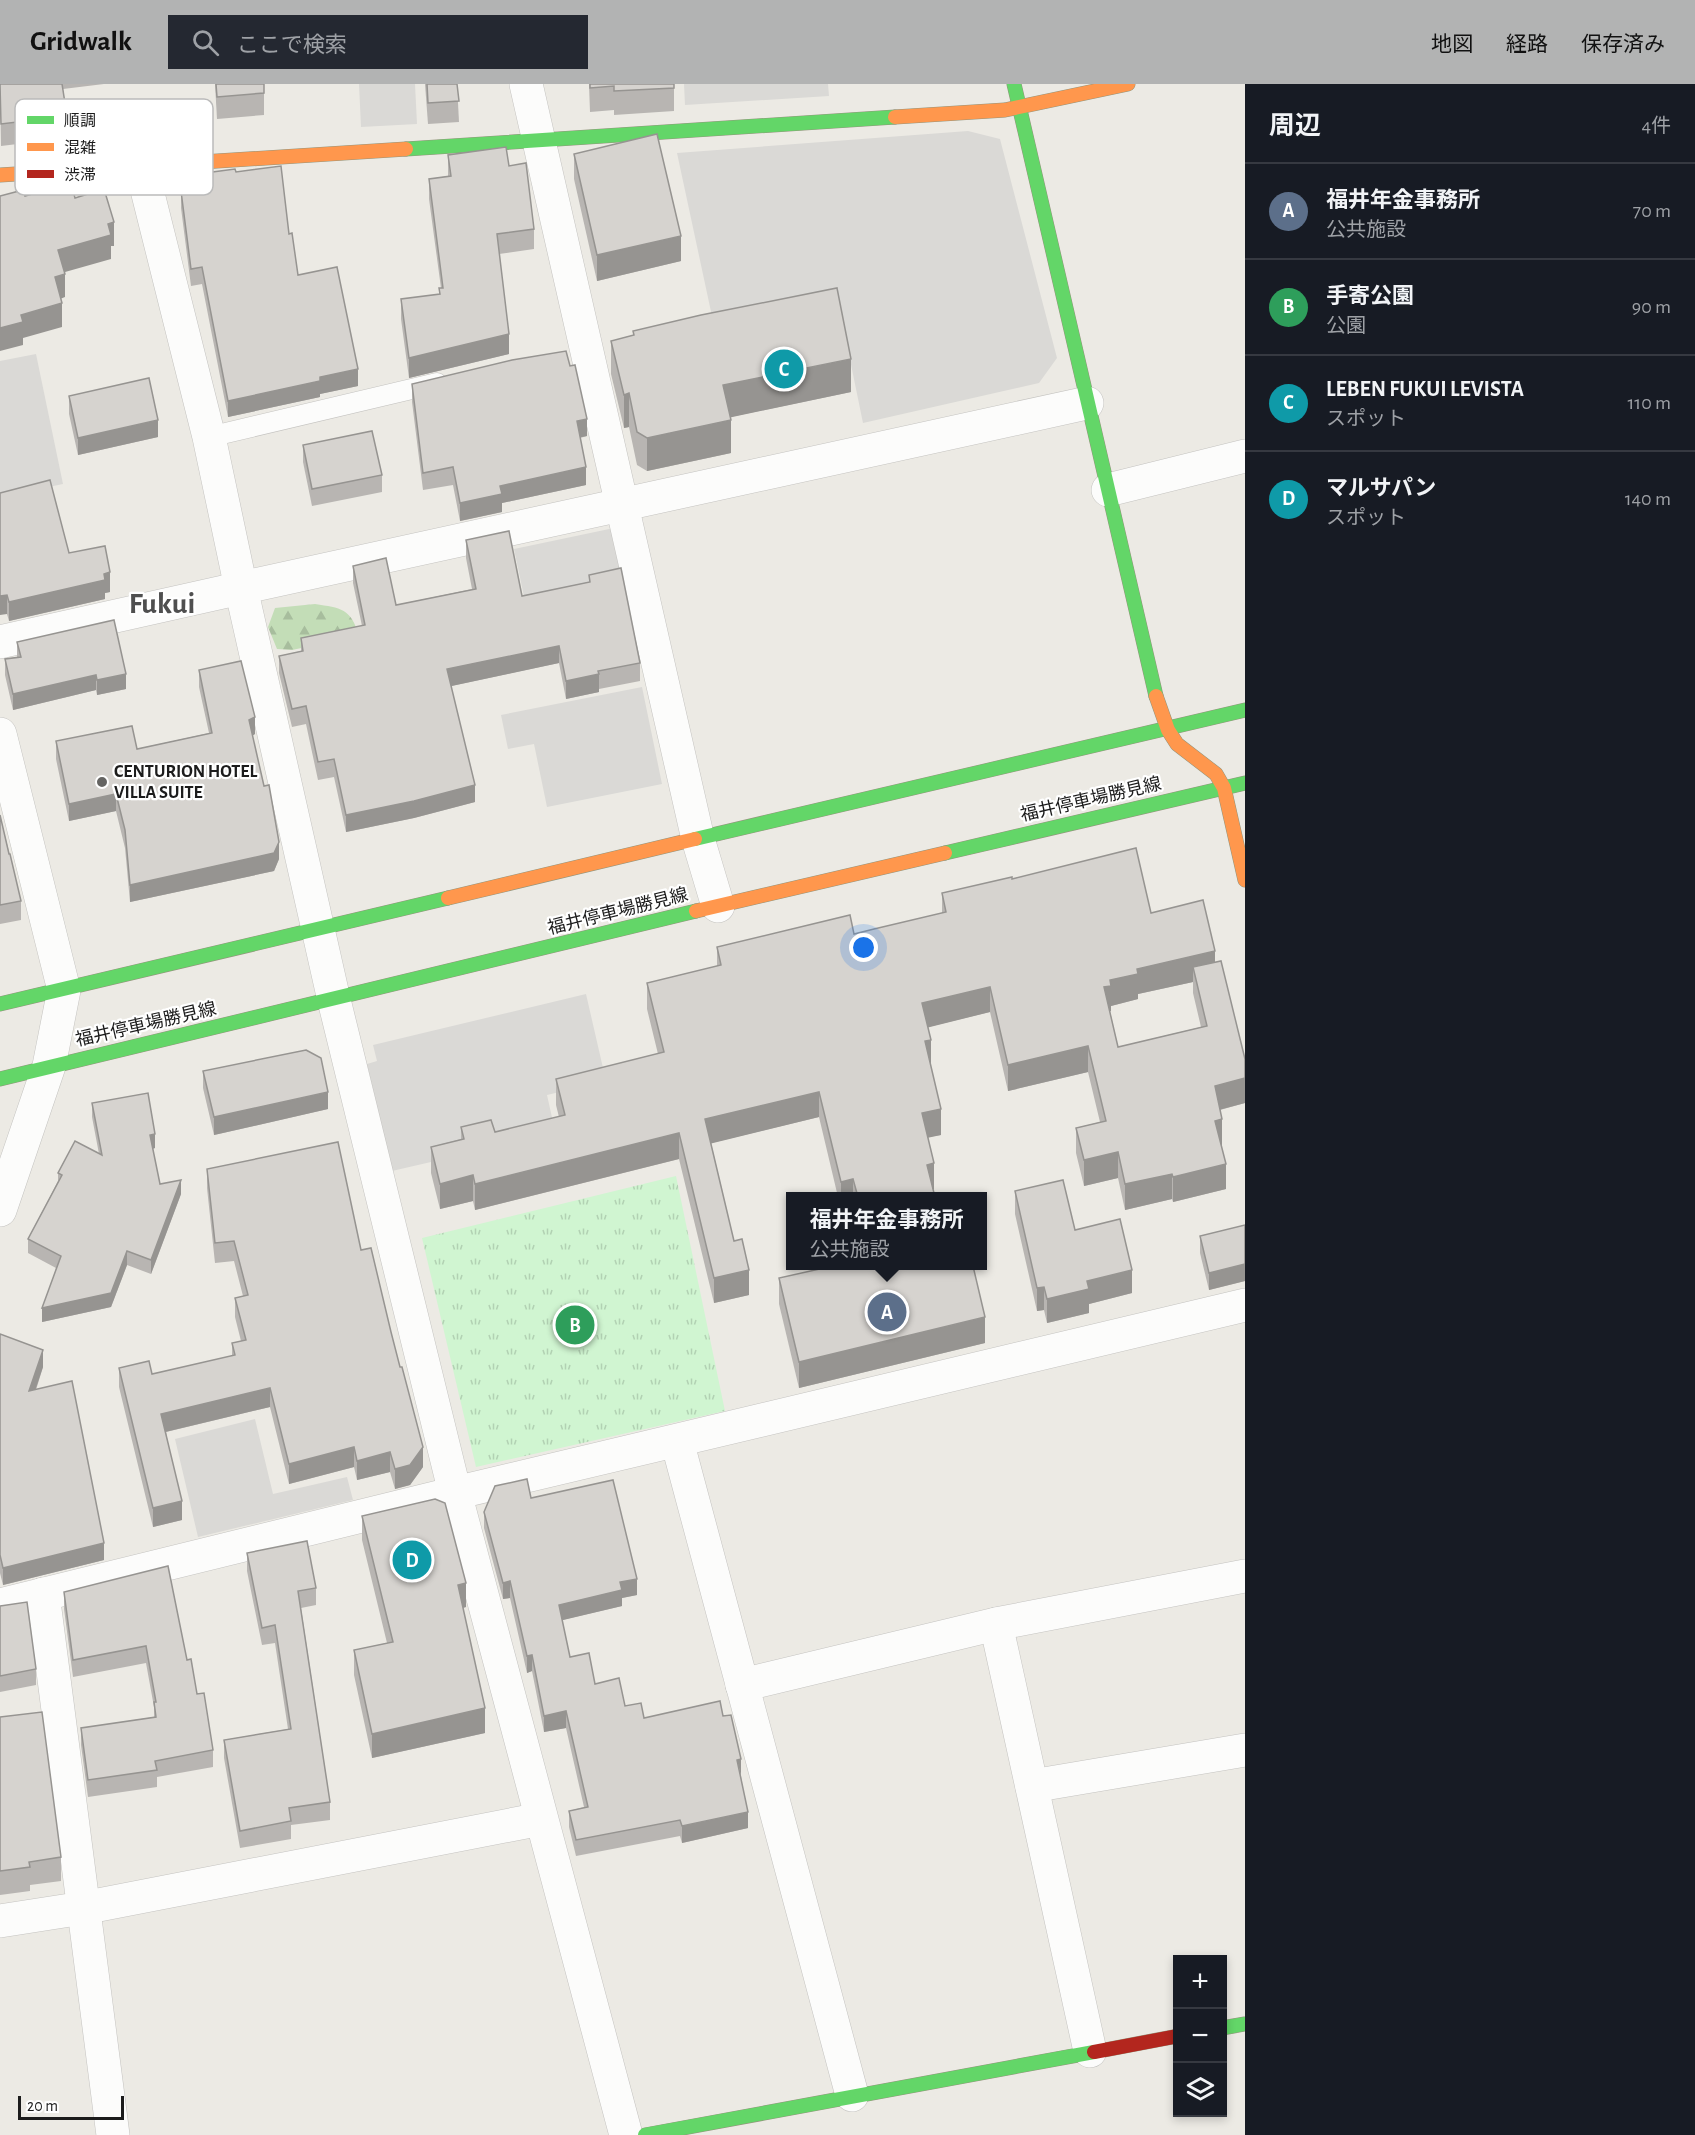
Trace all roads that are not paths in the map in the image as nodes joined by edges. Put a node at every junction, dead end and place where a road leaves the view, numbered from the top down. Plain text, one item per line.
1 (526, 84) edge
2 (1014, 84) edge
3 (1128, 84) edge
4 (1020, 108) junction
5 (539, 139) junction
6 (213, 161) edge
7 (15, 174) edge
8 (0, 175) edge
9 (148, 195) edge
10 (450, 380) edge
11 (1088, 403) junction
12 (209, 437) junction
13 (1245, 456) edge
14 (1108, 490) junction
15 (622, 504) junction
16 (241, 588) junction
17 (0, 642) edge
18 (1245, 710) edge
19 (1168, 730) junction
20 (0, 734) edge
21 (1245, 783) edge
22 (1224, 788) junction
23 (698, 839) junction
24 (1245, 880) edge
25 (718, 906) junction
26 (318, 928) junction
27 (64, 990) junction
28 (334, 1000) junction
29 (0, 1004) edge
30 (50, 1066) junction
31 (0, 1079) edge
32 (0, 1210) edge
33 (1245, 1305) edge
34 (677, 1441) junction
35 (454, 1493) junction
36 (1245, 1576) edge
37 (43, 1594) junction
38 (0, 1605) edge
39 (996, 1624) junction
40 (742, 1685) junction
41 (1245, 1750) edge
42 (1032, 1786) junction
43 (541, 1819) junction
44 (83, 1908) junction
45 (0, 1921) edge
46 (1245, 2024) edge
47 (1227, 2027) edge
48 (1173, 2037) edge
49 (1090, 2051) junction
50 (852, 2095) junction
51 (113, 2135) edge
52 (626, 2135) edge
53 (645, 2135) edge

1 - 5 street
2 - 4 street
3 - 4 street
4 - 5 street
4 - 11 street
5 - 6 street
5 - 15 street
7 - 8 street
9 - 12 street
10 - 12 lane
11 - 14 street
11 - 15 street
12 - 16 street
13 - 14 street
14 - 19 street
15 - 16 street
15 - 23 street
16 - 17 street
16 - 26 street
18 - 19 street
19 - 22 street
19 - 23 street
20 - 27 street
21 - 22 street, 福井停車場勝見線
22 - 24 street
22 - 25 street, 福井停車場勝見線
23 - 25 street
23 - 26 street
25 - 28 street, 福井停車場勝見線
26 - 27 street
26 - 28 street
27 - 29 street
27 - 30 street
28 - 30 street, 福井停車場勝見線
28 - 35 street
30 - 31 street, 福井停車場勝見線
30 - 32 street
33 - 34 street
34 - 35 street
34 - 40 street
35 - 37 street
35 - 43 street
36 - 39 street
37 - 38 street
37 - 44 street
39 - 40 street
39 - 42 street
40 - 50 street
41 - 42 street
42 - 49 street
43 - 44 street
43 - 52 street
44 - 45 street
44 - 51 street
46 - 47 street
48 - 49 street
49 - 50 street
50 - 53 street

